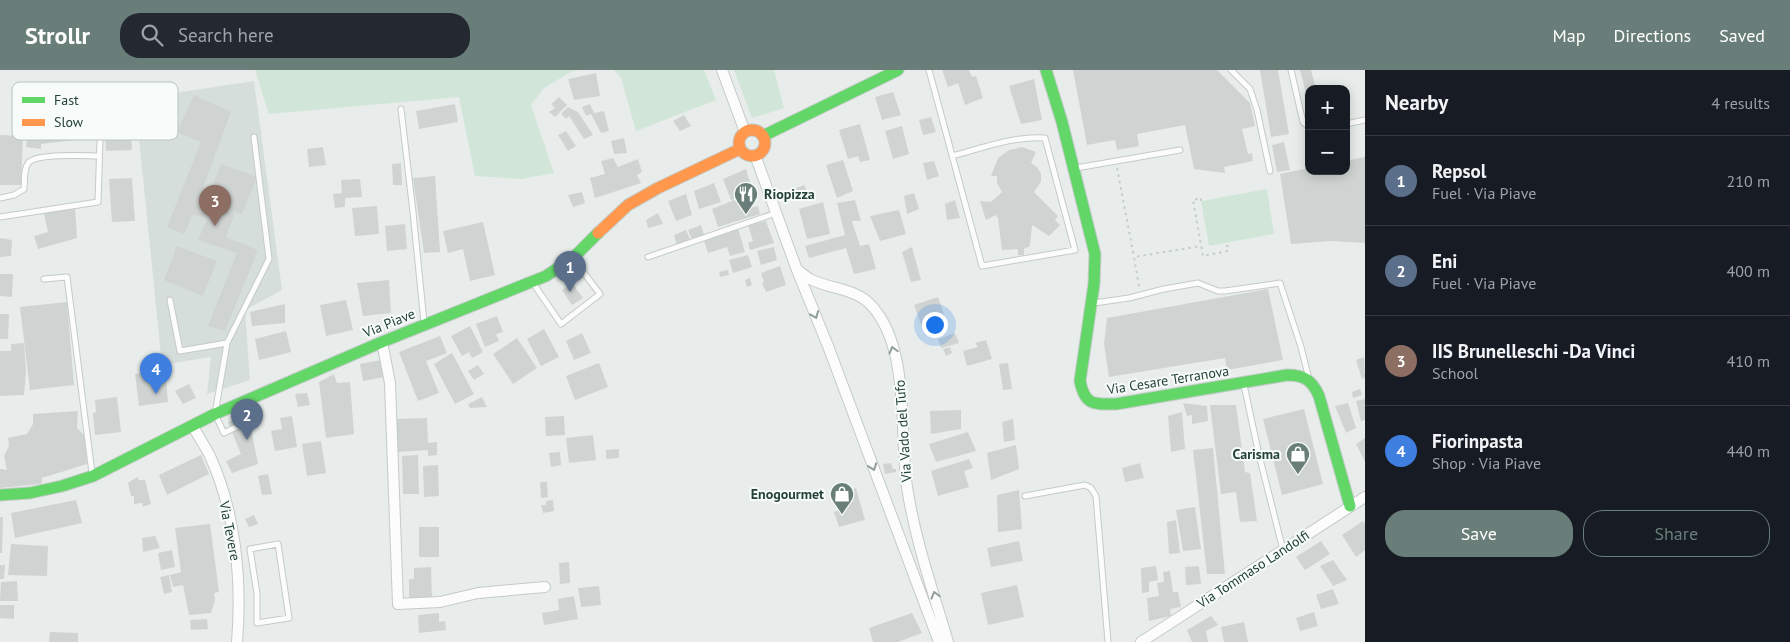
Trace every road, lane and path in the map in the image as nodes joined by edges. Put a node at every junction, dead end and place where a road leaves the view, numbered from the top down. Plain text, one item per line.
1 (722, 70) edge
2 (898, 70) edge
3 (929, 70) edge
4 (1046, 70) edge
5 (1231, 70) edge
6 (1291, 70) edge
7 (401, 109) dead end
8 (1365, 120) edge
9 (1350, 123) edge
10 (1305, 124) edge
11 (745, 132) junction
12 (762, 136) junction
13 (254, 137) dead end
14 (100, 140) edge
15 (740, 149) junction
16 (1180, 150) dead end
17 (755, 155) junction
18 (99, 156) junction
19 (952, 156) junction
20 (1116, 161) junction
21 (1073, 169) junction
22 (1270, 171) dead end
23 (0, 198) edge
24 (1201, 201) dead end
25 (776, 213) junction
26 (0, 217) edge
27 (1226, 243) dead end
28 (1201, 246) junction
29 (648, 257) dead end
30 (1134, 257) junction
31 (573, 258) junction
32 (797, 270) junction
33 (44, 279) dead end
34 (533, 282) junction
35 (1140, 295) junction
36 (170, 300) dead end
37 (1091, 303) junction
38 (424, 325) junction
39 (382, 342) junction
40 (227, 343) junction
41 (1308, 379) junction
42 (1244, 383) junction
43 (246, 401) junction
44 (215, 414) junction
45 (193, 426) junction
46 (93, 476) junction
47 (30, 494) junction
48 (0, 495) edge
49 (1025, 496) dead end
50 (1364, 500) edge
51 (0, 506) edge
52 (1350, 506) junction
53 (250, 549) junction
54 (1283, 550) junction
55 (235, 552) junction
56 (545, 587) dead end
57 (237, 642) edge
58 (939, 642) edge
59 (948, 642) edge
60 (1108, 642) edge
61 (1142, 642) edge

1 - 11 street
2 - 12 main road
3 - 19 lane
4 - 21 main road, Via Cesare Terranova
5 - 22 lane
6 - 10 lane
7 - 38 lane
8 - 9 lane
11 - 12 main road
11 - 15 main road
12 - 17 main road
13 - 40 lane
14 - 18 lane
15 - 17 main road
15 - 31 main road, Via Piave
16 - 20 lane
17 - 25 street, Via Vado del Tufo
18 - 23 lane
18 - 26 lane
19 - 19 lane
20 - 21 lane
20 - 30 path
21 - 37 main road, Via Cesare Terranova
24 - 28 path
25 - 29 lane
25 - 32 street, Via Vado del Tufo
27 - 28 path
28 - 30 path
30 - 35 path
31 - 34 main road, Via Piave
31 - 34 lane
32 -> 58 street, Via Vado del Tufo
59 -> 32 street, Via Vado del Tufo
33 - 46 lane
34 - 38 main road, Via Piave
35 - 37 lane
35 - 41 lane
36 - 40 lane
37 - 42 main road, Via Cesare Terranova
38 - 39 main road, Via Piave
39 - 43 main road, Via Piave
39 - 56 street
40 - 44 lane
41 - 42 main road, Via Cesare Terranova
41 - 52 main road
42 - 54 lane
43 - 44 main road, Via Piave
43 - 44 lane
44 - 45 main road, Via Piave
45 - 46 main road, Via Piave
45 - 55 street, Via Tevere
46 - 47 main road, Via Piave
47 - 48 main road, Via Piave
47 - 51 main road, Via Piave
49 - 60 lane
50 - 52 street, Via Tommaso Landolfi
52 - 54 street, Via Tommaso Landolfi
53 - 53 lane
53 - 55 lane
54 - 61 street, Via Tommaso Landolfi
55 - 57 street, Via Tevere

